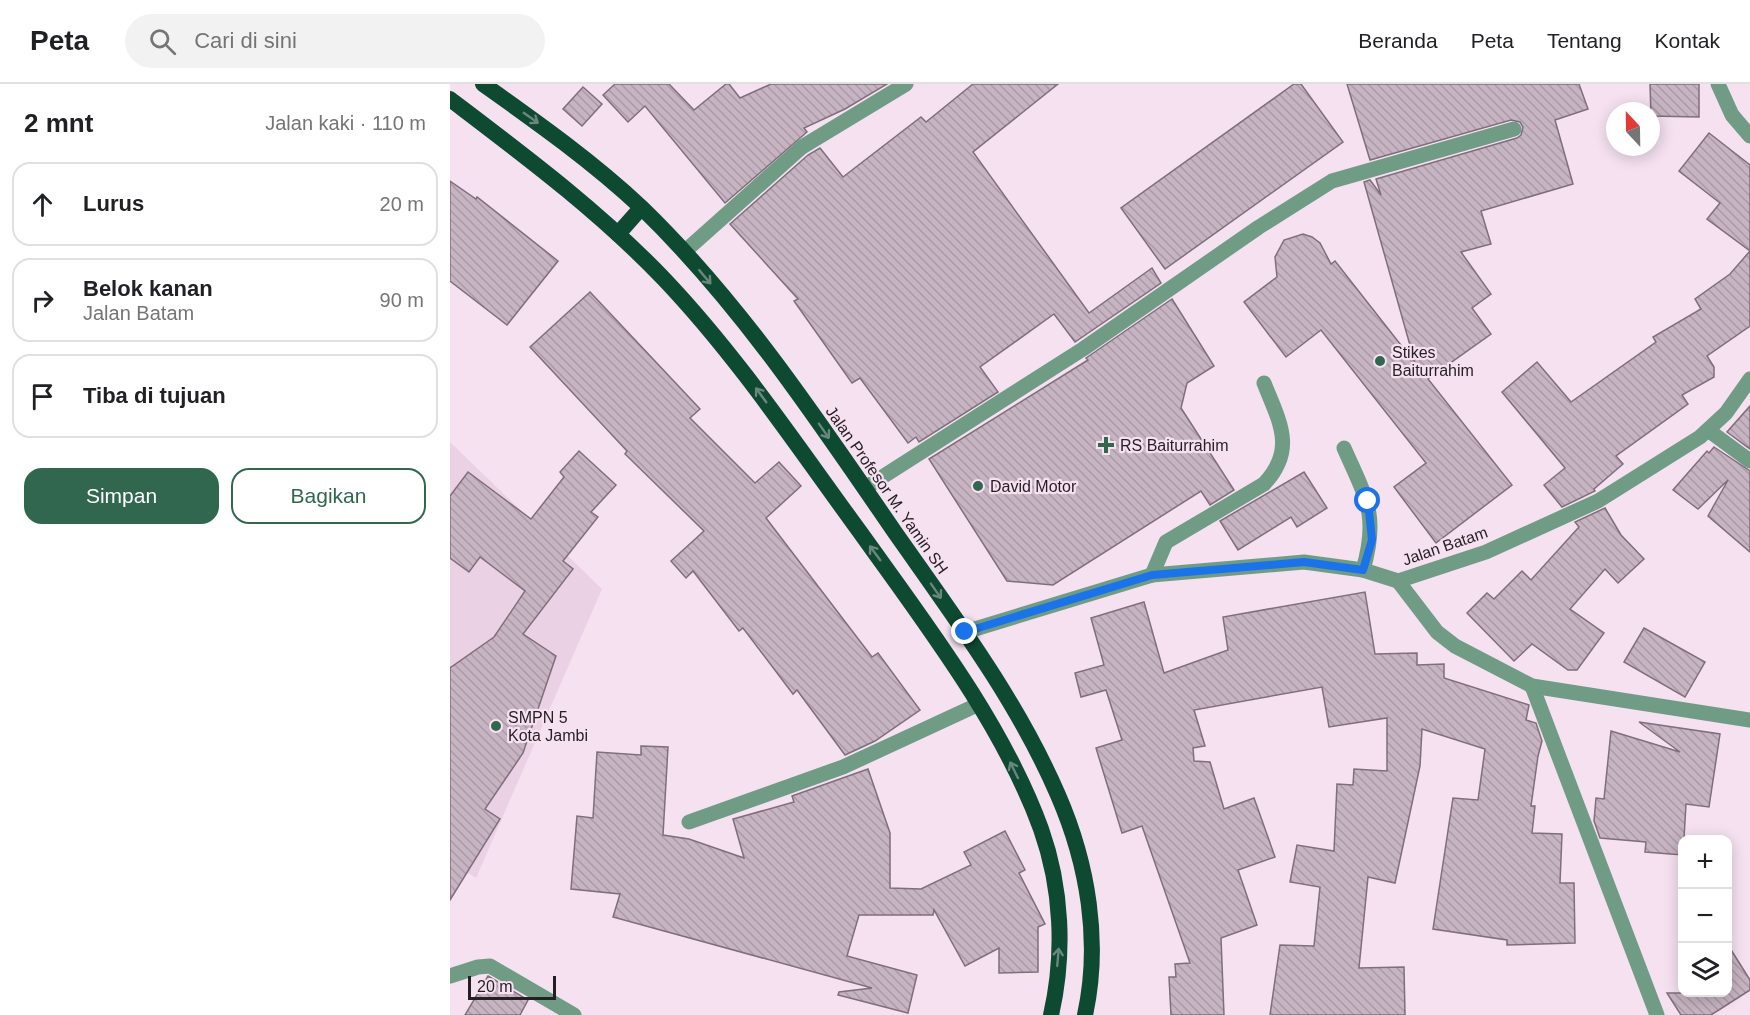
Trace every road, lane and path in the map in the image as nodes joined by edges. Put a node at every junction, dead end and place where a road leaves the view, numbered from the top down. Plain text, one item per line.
1 (483, 84) edge
2 (906, 84) edge
3 (1718, 84) edge
4 (450, 99) edge
5 (1514, 129) dead end
6 (1750, 136) edge
7 (641, 208) junction
8 (618, 234) junction
9 (684, 252) junction
10 (1750, 379) edge
11 (1264, 383) dead end
12 (1708, 430) junction
13 (1344, 448) dead end
14 (1750, 461) edge
15 (865, 488) junction
16 (1363, 570) junction
17 (1152, 575) junction
18 (1398, 581) junction
19 (965, 632) junction
20 (1532, 686) junction
21 (977, 705) junction
22 (1750, 720) edge
23 (688, 822) dead end
24 (450, 976) edge
25 (574, 1015) edge
26 (1051, 1015) edge
27 (1085, 1015) edge
28 (1657, 1015) edge

1 -> 7 highway, Jalan Profesor M. Yamin SH
2 - 9 street
3 - 6 street
4 - 8 highway
5 - 15 street
7 - 8 highway
7 - 9 highway, Jalan Profesor M. Yamin SH
21 -> 8 highway
9 -> 15 highway, Jalan Profesor M. Yamin SH
10 - 12 street, Jalan Batam
11 - 17 street
12 - 14 street
12 - 18 street, Jalan Batam
13 - 16 street
15 -> 19 highway, Jalan Profesor M. Yamin SH
16 - 17 street, Jalan Batam
16 - 18 street, Jalan Batam
17 - 19 street, Jalan Batam
18 - 20 street
19 - 27 highway, Jalan Profesor M. Yamin SH
20 - 22 street
20 - 28 street
21 - 23 street
26 -> 21 highway
24 - 25 street

